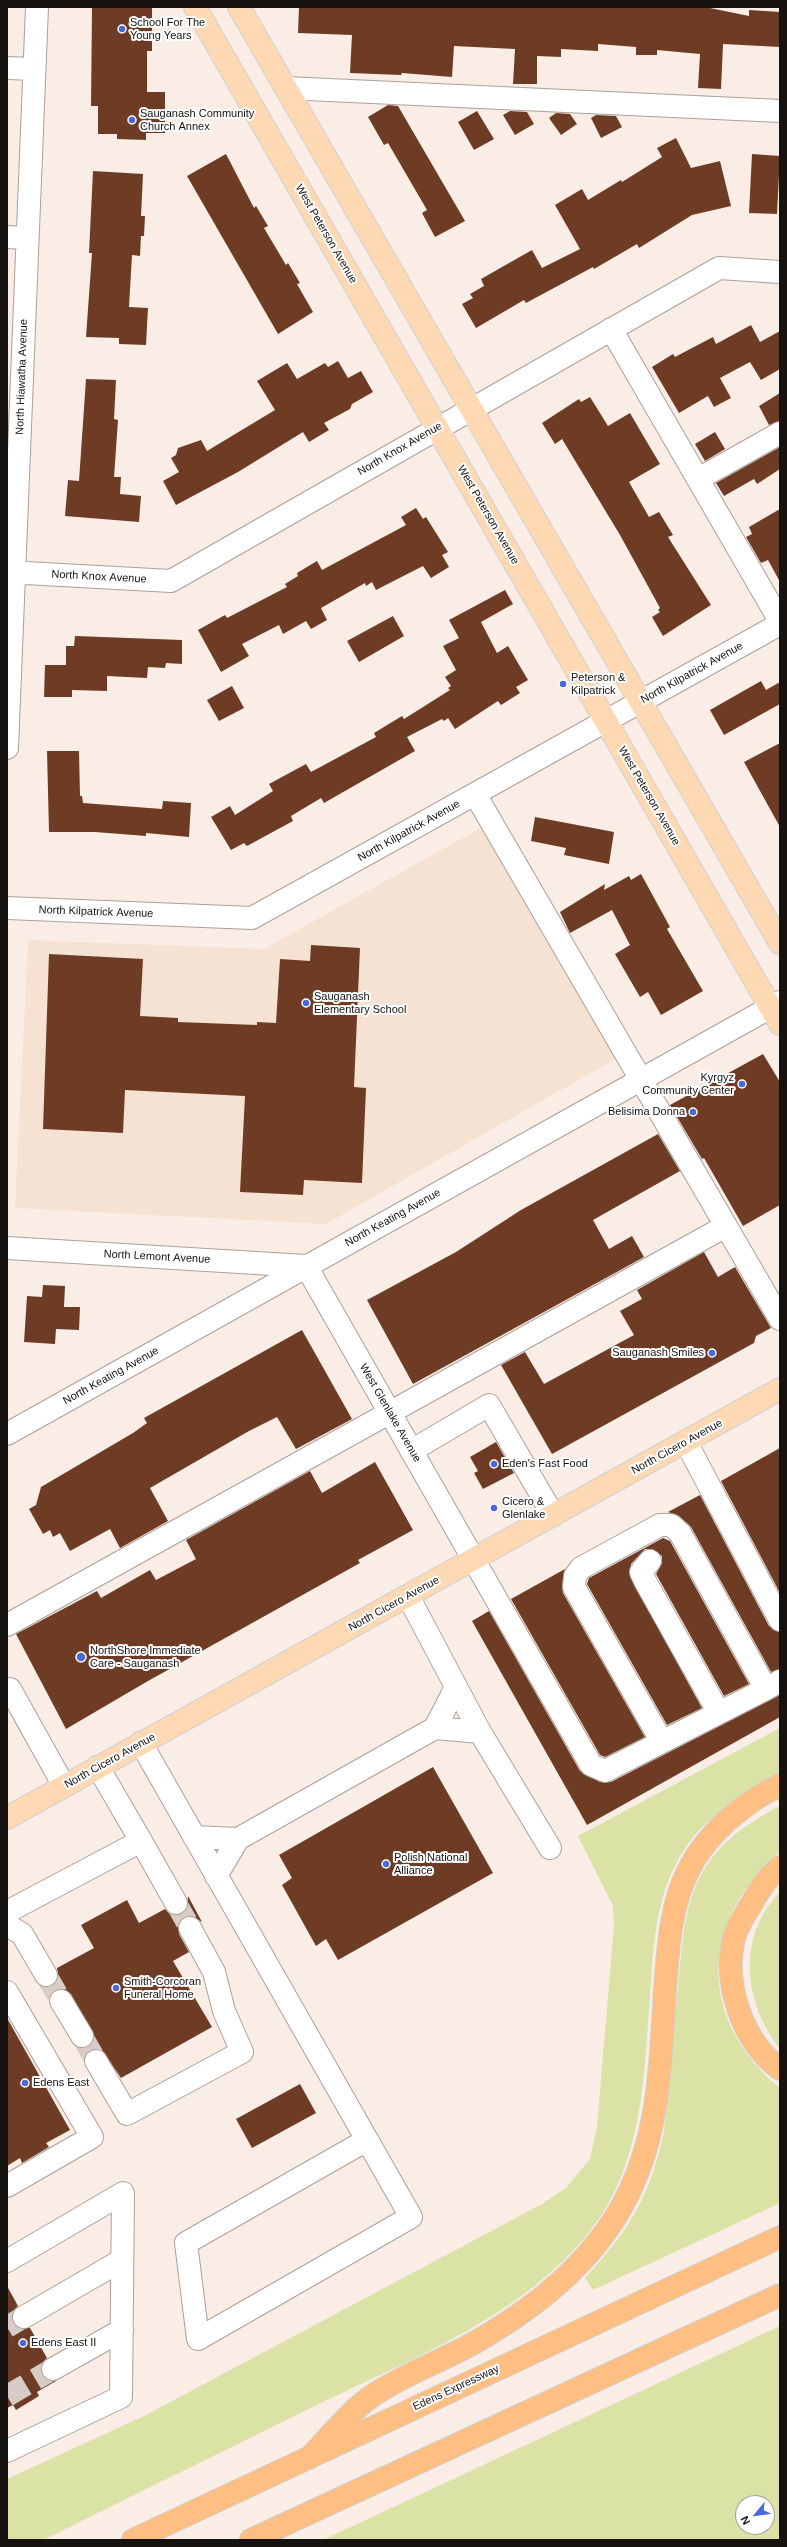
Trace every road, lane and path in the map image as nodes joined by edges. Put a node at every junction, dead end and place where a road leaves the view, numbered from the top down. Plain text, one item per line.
1 (36, 7) edge
2 (195, 7) edge
3 (239, 7) edge
4 (7, 68) edge
5 (34, 68) junction
6 (286, 88) junction
7 (780, 111) edge
8 (16, 237) edge
9 (780, 272) edge
10 (612, 329) junction
11 (470, 409) junction
12 (437, 427) junction
13 (780, 433) edge
14 (698, 479) junction
15 (11, 572) edge
16 (778, 629) edge
17 (640, 702) junction
18 (606, 721) junction
19 (7, 748) edge
20 (475, 794) junction
21 (7, 908) edge
22 (780, 943) edge
23 (777, 1011) edge
24 (641, 1080) junction
25 (726, 1226) junction
26 (7, 1248) edge
27 (306, 1266) junction
28 (780, 1319) edge
29 (780, 1389) edge
30 (390, 1414) junction
31 (7, 1434) edge
32 (686, 1442) junction
33 (411, 1451) junction
34 (553, 1515) junction
35 (473, 1560) junction
36 (650, 1561) dead end
37 (408, 1596) junction
38 (780, 1620) edge
39 (7, 1625) edge
40 (773, 1685) edge
41 (456, 1686) junction
42 (7, 1690) edge
43 (719, 1713) junction
44 (435, 1728) junction
45 (480, 1732) junction
46 (662, 1742) junction
47 (141, 1743) junction
48 (98, 1767) junction
49 (780, 1785) edge
50 (64, 1786) junction
51 (7, 1818) edge
52 (194, 1837) junction
53 (238, 1839) junction
54 (141, 1841) junction
55 (550, 1848) dead end
56 (780, 1867) edge
57 (216, 1876) junction
58 (176, 1903) tunnel mouth
59 (7, 1912) edge
60 (7, 1925) edge
61 (190, 1928) tunnel mouth
62 (46, 1974) tunnel mouth
63 (7, 1992) edge
64 (61, 2001) tunnel mouth
65 (82, 2036) tunnel mouth
66 (96, 2061) tunnel mouth
67 (780, 2070) edge
68 (367, 2140) junction
69 (7, 2186) edge
70 (780, 2237) edge
71 (7, 2260) edge
72 (122, 2260) junction
73 (780, 2295) edge
74 (24, 2317) tunnel mouth
75 (122, 2330) junction
76 (53, 2369) tunnel mouth
77 (7, 2451) edge
78 (309, 2458) junction
79 (133, 2540) edge
80 (251, 2540) edge

1 - 5 street, North Hiawatha Avenue
2 - 12 main road, West Peterson Avenue
3 - 6 main road
4 - 5 street
5 - 8 street, North Hiawatha Avenue
6 - 7 street
6 - 11 main road
8 - 15 street, North Hiawatha Avenue
9 - 10 street, North Knox Avenue
10 - 11 street, North Knox Avenue
10 - 14 street
11 - 12 street, North Knox Avenue
11 - 17 main road
12 - 15 street, North Knox Avenue
12 - 18 main road, West Peterson Avenue
13 - 14 street
14 - 16 street
15 - 19 street, North Hiawatha Avenue
16 - 17 street, North Kilpatrick Avenue
17 - 18 street, North Kilpatrick Avenue
17 - 22 main road
18 - 20 street, North Kilpatrick Avenue
18 - 23 main road, West Peterson Avenue
20 - 21 street, North Kilpatrick Avenue
20 - 24 street
23 - 24 street, North Keating Avenue
24 - 25 street
24 - 27 street, North Keating Avenue
25 - 28 street
25 - 30 street
26 - 27 street, North Lemont Avenue
27 - 30 street, West Glenlake Avenue
27 - 31 street, North Keating Avenue
29 - 32 main road, North Cicero Avenue
30 - 33 street, West Glenlake Avenue
30 - 39 street
32 - 34 main road, North Cicero Avenue
32 - 38 street
33 - 34 street
33 - 35 street, West Glenlake Avenue
34 - 35 main road, North Cicero Avenue
35 - 37 main road, North Cicero Avenue
35 - 46 street, West Glenlake Avenue
36 - 43 street
37 - 41 street
37 - 47 main road, North Cicero Avenue
40 - 43 street
40 - 46 street
41 - 44 street
41 - 45 street
42 - 50 street
43 - 46 street
44 - 45 street
44 - 53 street
45 - 55 street
47 - 48 main road, North Cicero Avenue
47 - 52 street
48 - 50 main road, North Cicero Avenue
48 - 54 street
49 - 78 highway
50 - 51 main road, North Cicero Avenue
52 - 53 street
52 - 57 street
53 - 57 street
54 - 58 street
54 - 59 street
56 - 67 highway
57 - 68 street
60 - 62 street
61 - 66 street
63 - 69 street
64 - 65 street
68 - 68 street
70 - 78 highway, Edens Expressway
71 - 72 street
72 - 74 street
72 - 75 street
73 - 80 highway
75 - 76 street
75 - 77 street
78 - 79 highway, Edens Expressway

